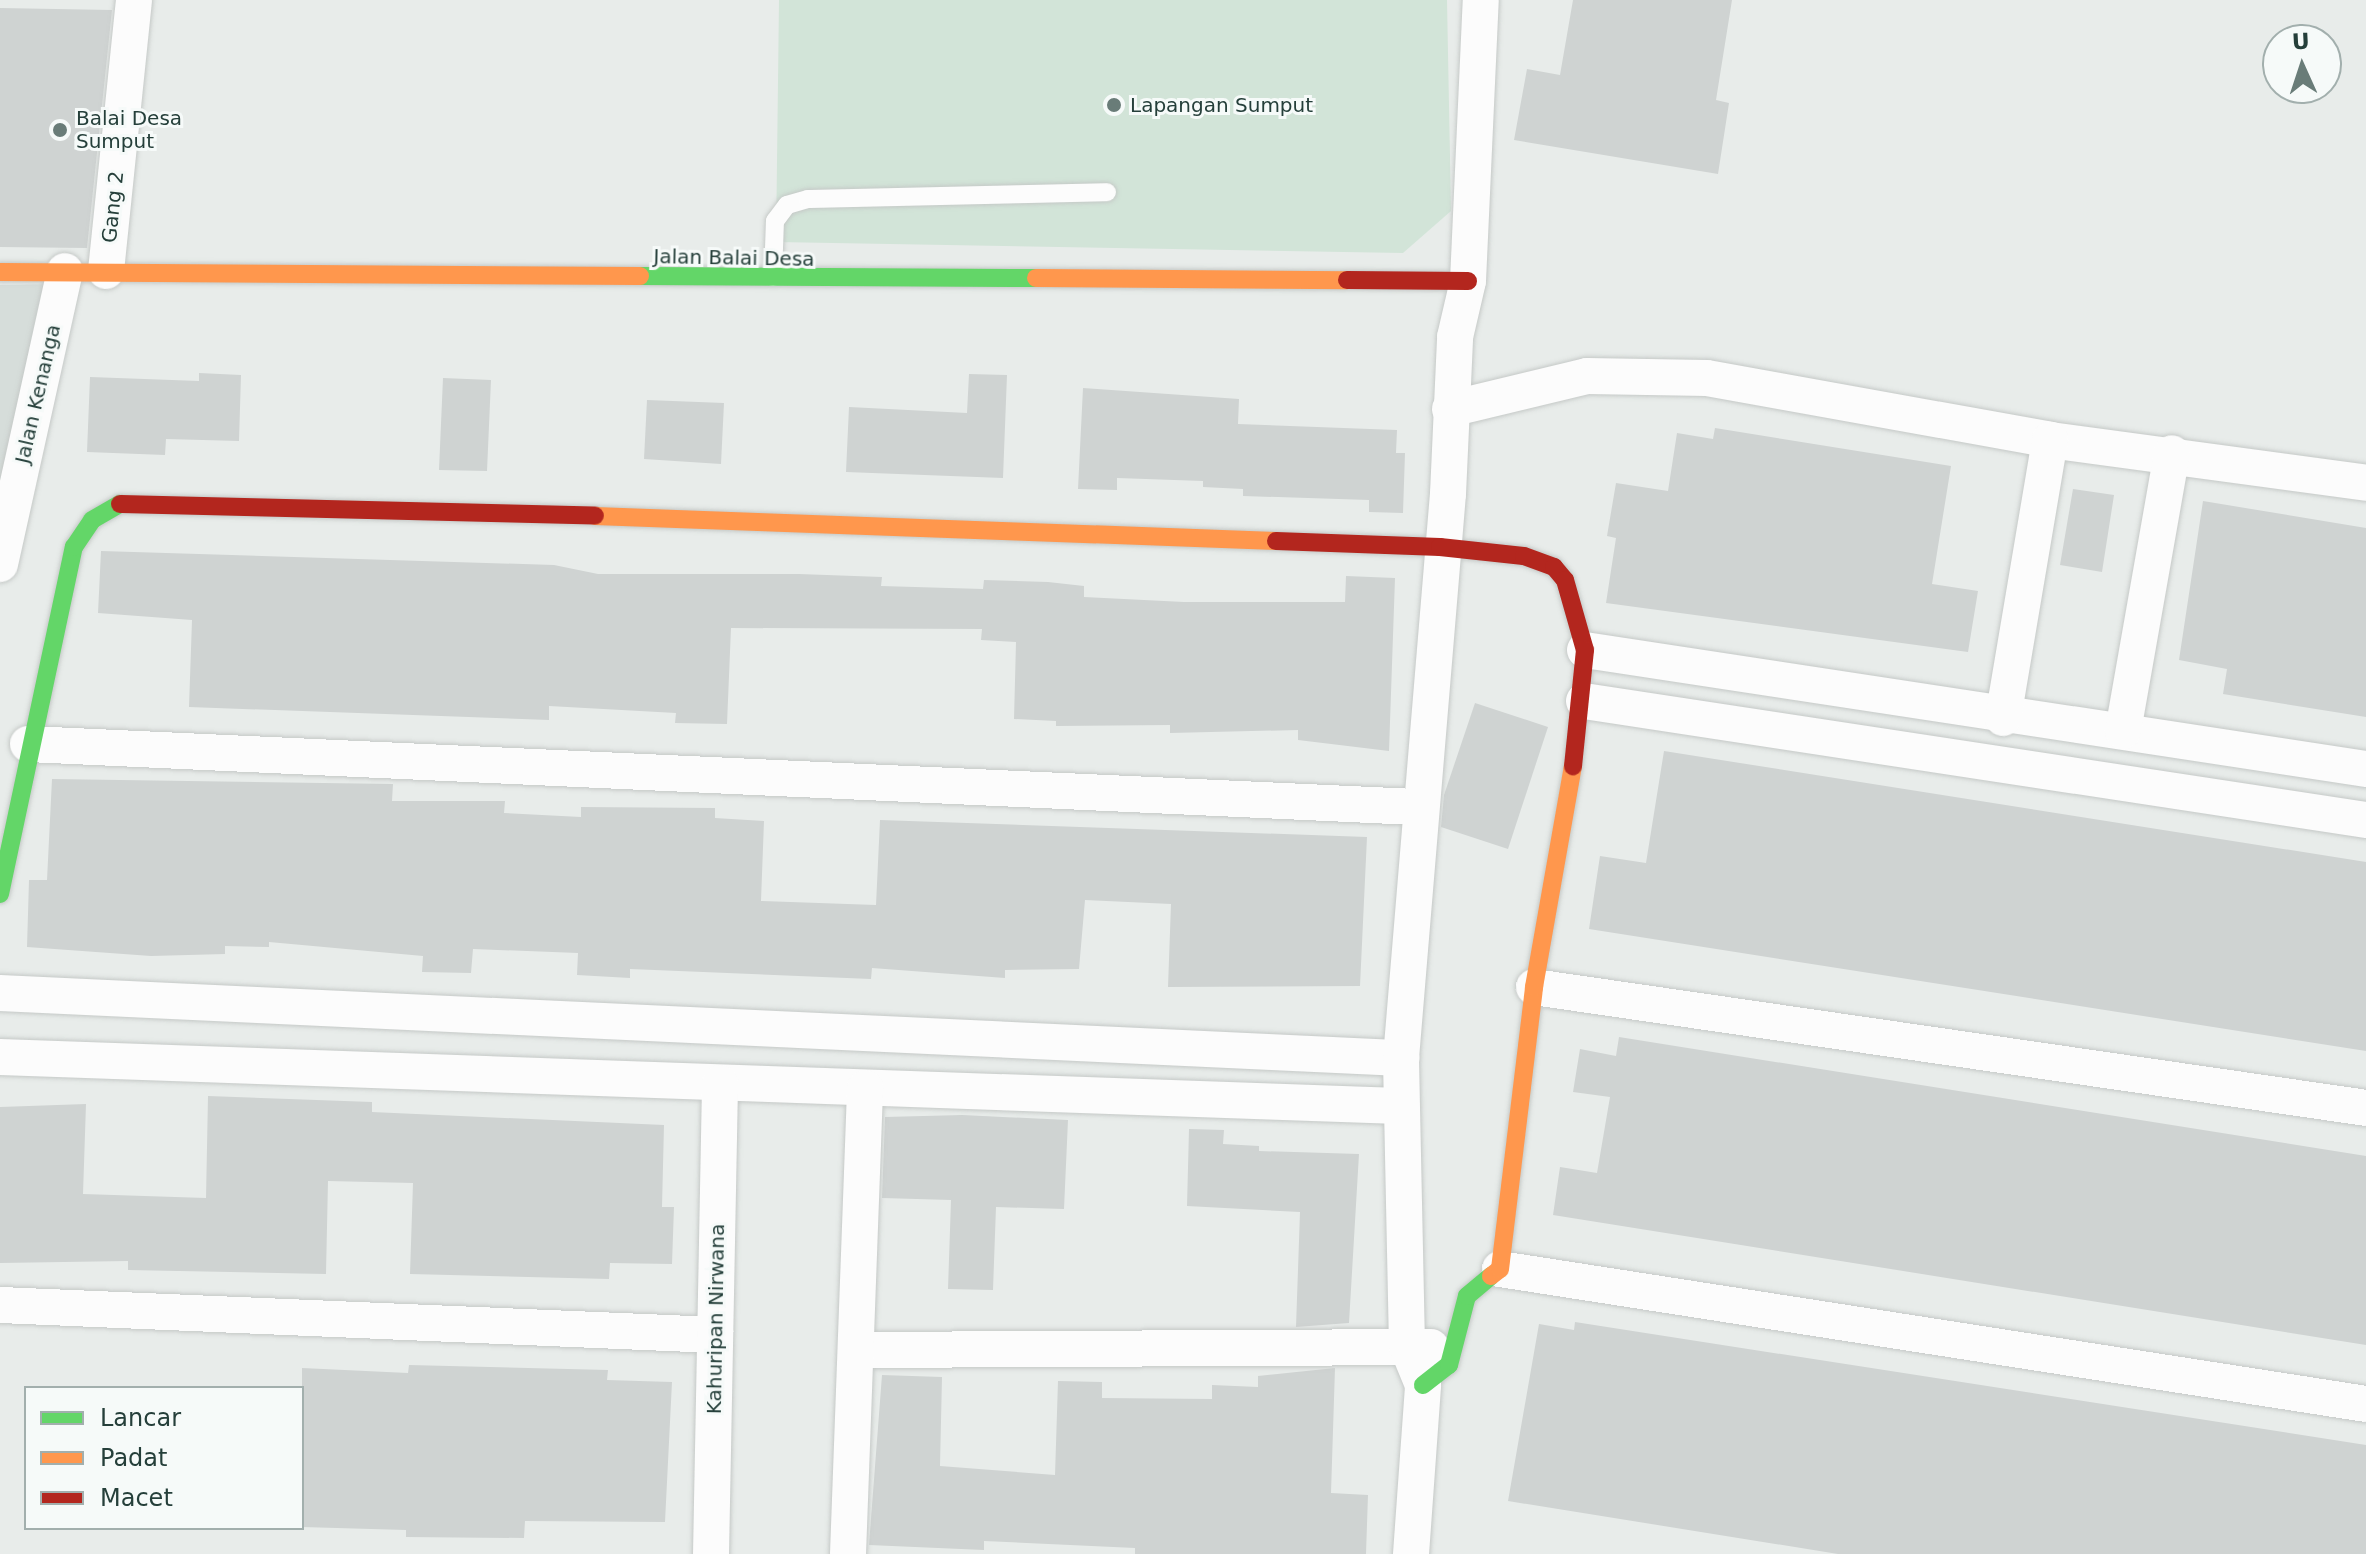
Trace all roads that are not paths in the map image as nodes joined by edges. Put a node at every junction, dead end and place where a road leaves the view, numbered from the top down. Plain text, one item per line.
1 (134, 0) edge
2 (1481, 0) edge
3 (1107, 192) dead end
4 (65, 271) junction
5 (106, 271) junction
6 (0, 272) edge
7 (773, 281) junction
8 (1468, 281) junction
9 (1450, 409) junction
10 (2050, 440) junction
11 (2172, 453) junction
12 (2366, 483) edge
13 (1440, 547) junction
14 (0, 564) edge
15 (1585, 650) junction
16 (1584, 701) junction
17 (2003, 718) junction
18 (2051, 724) junction
19 (2123, 731) junction
20 (28, 744) junction
21 (2046, 769) junction
22 (2366, 769) edge
23 (1418, 807) junction
24 (2366, 820) edge
25 (0, 894) edge
26 (1534, 987) junction
27 (0, 993) edge
28 (795, 1027) junction
29 (0, 1057) edge
30 (1401, 1058) junction
31 (804, 1081) junction
32 (720, 1083) junction
33 (865, 1088) junction
34 (1399, 1106) junction
35 (2366, 1108) edge
36 (1500, 1269) junction
37 (0, 1305) edge
38 (715, 1335) junction
39 (1407, 1346) junction
40 (1451, 1347) junction
41 (857, 1350) junction
42 (1423, 1385) junction
43 (2366, 1404) edge
44 (711, 1554) edge
45 (848, 1554) edge
46 (1414, 1554) edge

1 - 5 street, Gang 2
2 - 8 street
3 - 7 lane
4 - 5 street, Jalan Balai Desa
4 - 6 street, Jalan Balai Desa
4 - 14 street, Jalan Kenanga
5 - 7 street, Jalan Balai Desa
7 - 8 street, Jalan Balai Desa
8 - 9 street
9 - 10 street
9 - 13 street
10 - 11 street
10 - 17 street
11 - 12 street
11 - 19 street
13 - 15 street
13 - 20 street
13 - 23 street
15 - 16 street
15 - 17 street
16 - 21 street
16 - 26 street
17 - 18 street
18 - 19 street
18 - 21 street
19 - 22 street
20 - 23 street
20 - 25 street
21 - 24 street
23 - 30 street
26 - 35 street
26 - 36 street
27 - 28 street
28 - 30 street
28 - 31 street
29 - 32 street
30 - 34 street
31 - 32 street
31 - 33 street
32 - 38 street, Kahuripan Nirwana
33 - 34 street
33 - 41 street
34 - 39 street
36 - 40 street
36 - 43 street
37 - 38 street
38 - 44 street, Kahuripan Nirwana
39 - 40 street
39 - 41 street
39 - 42 street
40 - 42 street
41 - 45 street
42 - 46 street

